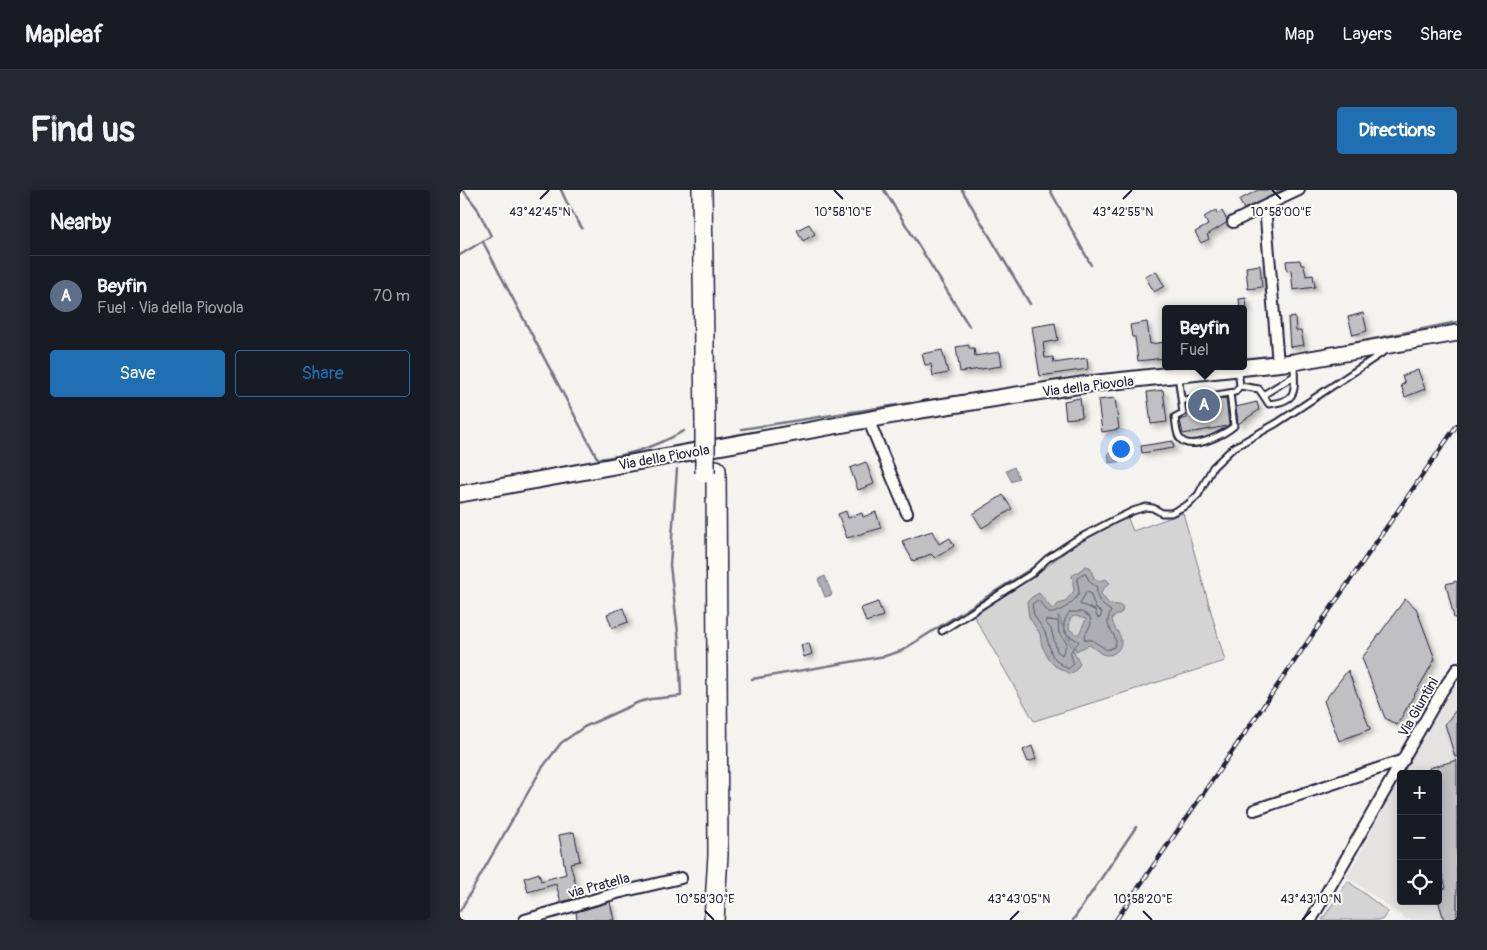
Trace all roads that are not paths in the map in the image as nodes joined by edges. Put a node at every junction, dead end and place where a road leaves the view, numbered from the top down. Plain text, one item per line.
1 (702, 190) edge
2 (713, 190) edge
3 (1299, 190) edge
4 (1265, 206) junction
5 (1233, 222) dead end
6 (1457, 333) edge
7 (1398, 342) junction
8 (1278, 364) junction
9 (1247, 367) edge
10 (1294, 369) junction
11 (1221, 370) edge
12 (1238, 370) edge
13 (1178, 375) junction
14 (1240, 386) junction
15 (1230, 393) junction
16 (1263, 395) junction
17 (1181, 398) junction
18 (868, 419) junction
19 (710, 425) junction
20 (710, 472) junction
21 (460, 494) edge
22 (907, 513) dead end
23 (942, 631) dead end
24 (1457, 669) edge
25 (1404, 760) junction
26 (1254, 810) dead end
27 (681, 878) dead end
28 (525, 920) edge
29 (703, 920) edge
30 (714, 920) edge
31 (1311, 920) edge

1 - 19 highway
2 - 19 highway
3 - 4 street
4 - 5 street
4 - 8 street
6 - 7 street, Via della Piovola
7 - 10 street, Via della Piovola
7 - 23 lane
8 - 9 street, Via della Piovola
8 - 10 street, Via della Piovola
10 - 16 lane
10 - 16 lane
11 - 13 street, Via della Piovola
12 - 14 lane
13 - 17 lane
13 - 18 street, Via della Piovola
14 - 15 lane
14 - 16 lane
15 - 17 lane
15 - 17 lane
18 - 21 street, Via della Piovola
18 - 22 street
19 - 20 highway
20 - 29 highway
20 - 30 highway
24 - 25 street, Via Giuntini
25 - 26 street
25 - 31 street, Via Giuntini
27 - 28 street, via Pratella

